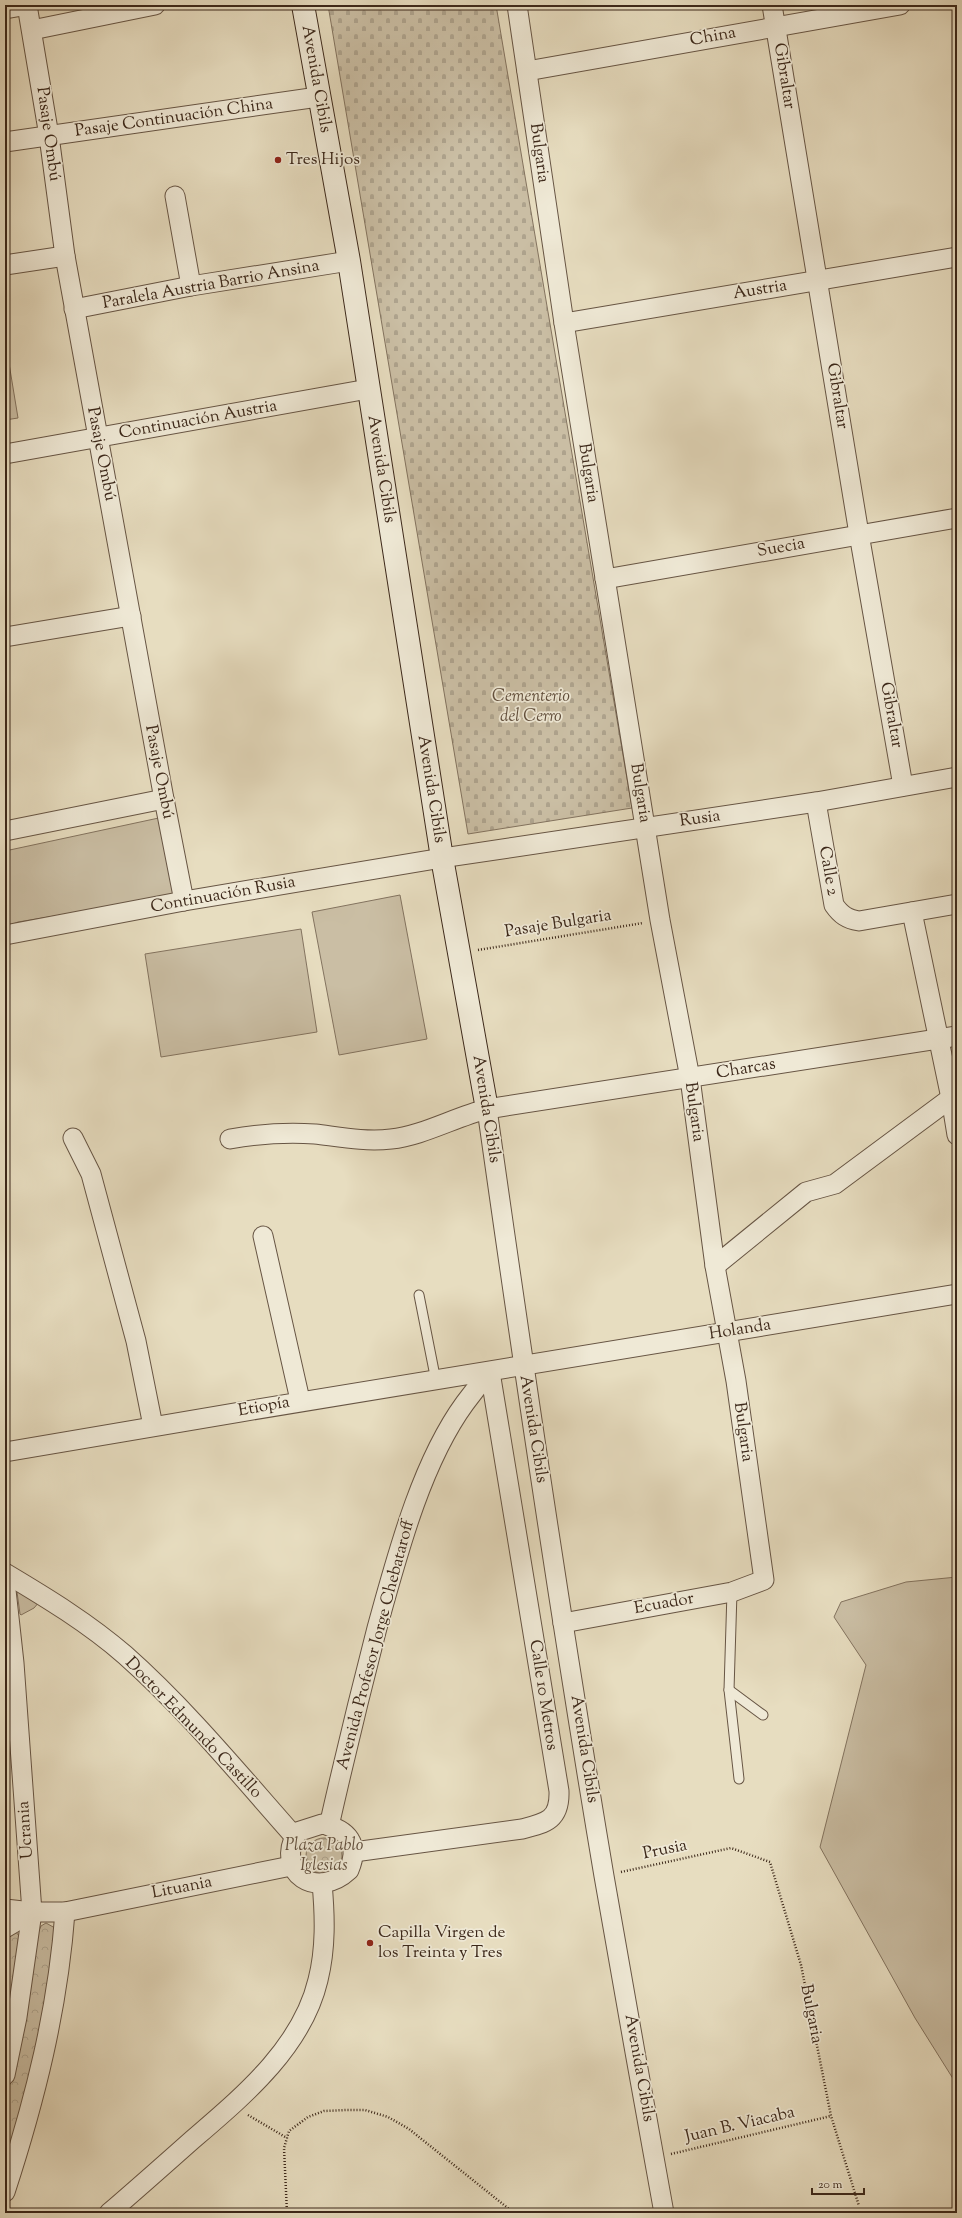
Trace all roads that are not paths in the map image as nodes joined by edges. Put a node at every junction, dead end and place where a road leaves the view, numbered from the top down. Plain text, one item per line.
1 (28, 5) edge
2 (155, 5) edge
3 (303, 5) edge
4 (517, 5) edge
5 (772, 5) edge
6 (900, 5) edge
7 (5, 9) edge
8 (776, 26) junction
9 (32, 30) junction
10 (527, 71) junction
11 (318, 98) junction
12 (49, 136) junction
13 (5, 142) edge
14 (175, 196) dead end
15 (65, 256) junction
16 (957, 258) edge
17 (349, 261) junction
18 (5, 265) edge
19 (818, 281) junction
20 (191, 286) junction
21 (74, 309) junction
22 (564, 322) junction
23 (368, 389) junction
24 (98, 438) junction
25 (5, 454) edge
26 (957, 518) edge
27 (859, 534) junction
28 (605, 579) junction
29 (131, 616) junction
30 (5, 637) edge
31 (957, 777) edge
32 (903, 786) junction
33 (164, 799) junction
34 (816, 802) junction
35 (645, 827) junction
36 (5, 831) edge
37 (442, 858) junction
38 (184, 901) junction
39 (957, 904) edge
40 (912, 912) junction
41 (5, 935) edge
42 (948, 1037) edge
43 (690, 1078) junction
44 (951, 1098) junction
45 (487, 1109) junction
46 (957, 1135) edge
47 (73, 1138) dead end
48 (230, 1139) dead end
49 (263, 1236) dead end
50 (715, 1266) junction
51 (419, 1294) dead end
52 (957, 1294) edge
53 (727, 1332) junction
54 (523, 1366) junction
55 (490, 1372) junction
56 (436, 1381) junction
57 (300, 1400) junction
58 (153, 1426) junction
59 (5, 1452) edge
60 (5, 1573) edge
61 (764, 1580) joint
62 (5, 1581) edge
63 (732, 1592) junction
64 (563, 1623) junction
65 (729, 1690) junction
66 (763, 1715) dead end
67 (739, 1779) dead end
68 (329, 1826) junction
69 (295, 1837) junction
70 (354, 1852) junction
71 (291, 1866) junction
72 (322, 1883) junction
73 (5, 1909) edge
74 (32, 1912) junction
75 (65, 1912) junction
76 (5, 1928) edge
77 (5, 2074) edge
78 (5, 2192) edge
79 (109, 2213) edge
80 (664, 2213) edge

1 - 7 street
1 - 9 street, Pasaje Ombú
2 - 9 street
3 - 11 street, Avenida Cibils
4 - 10 street, Bulgaria
5 - 8 street, Gibraltar
6 - 8 street, China
8 - 10 street, China
8 - 19 street, Gibraltar
9 - 12 street, Pasaje Ombú
10 - 22 street, Bulgaria
11 - 12 street, Pasaje Continuación China
11 - 17 street, Avenida Cibils
12 - 13 street, Pasaje Continuación China
12 - 15 street, Pasaje Ombú
14 - 20 street
15 - 18 street
15 - 21 street, Pasaje Ombú
16 - 19 street, Austria
17 - 20 street, Paralela Austria Barrio Ansina
17 - 23 street, Avenida Cibils
19 - 22 street, Austria
19 - 27 street, Gibraltar
20 - 21 street, Paralela Austria Barrio Ansina
21 - 24 street, Pasaje Ombú
22 - 28 street, Bulgaria
23 - 24 street, Continuación Austria
23 - 37 street, Avenida Cibils
24 - 25 street, Continuación Austria
24 - 29 street, Pasaje Ombú
26 - 27 street, Suecia
27 - 28 street, Suecia
27 - 32 street, Gibraltar
28 - 35 street, Bulgaria
29 - 30 street
29 - 33 street, Pasaje Ombú
31 - 32 street, Rusia
32 - 34 street, Rusia
33 - 36 street
33 - 38 street, Pasaje Ombú
34 - 35 street, Rusia
34 - 40 street, Calle 2
35 - 37 street, Rusia
35 - 43 street, Bulgaria
37 - 38 street, Continuación Rusia
37 - 45 street, Avenida Cibils
38 - 41 street, Continuación Rusia
39 - 40 street, Calle 2
40 - 42 street
42 - 43 street, Charcas
42 - 44 street
43 - 45 street, Charcas
43 - 50 street, Bulgaria
44 - 46 street
44 - 50 street
45 - 48 street, Charcas
45 - 54 street, Avenida Cibils
47 - 58 street
49 - 57 street
50 - 53 street, Bulgaria
51 - 56 lane
52 - 53 street, Holanda
53 - 54 street, Holanda
53 - 61 street, Bulgaria
54 - 55 street, Etiopía
54 - 64 street, Avenida Cibils
55 - 56 street, Etiopía
55 - 68 street, Avenida Profesor Jorge Chebataroff
55 - 70 street, Calle 10 Metros
56 - 57 street, Etiopía
57 - 58 street, Etiopía
58 - 59 street, Etiopía
60 - 69 street, Doctor Edmundo Castillo
61 - 63 street, Ecuador
62 - 74 street, Ucrania
63 - 64 street, Ecuador
63 - 65 lane
64 - 80 street, Avenida Cibils
65 - 66 lane
65 - 67 lane
68 - 69 street
68 - 70 street
69 - 71 street
70 - 72 street
71 - 72 street
71 - 75 street, Lituania
72 - 79 street
73 - 74 street, Lituania
74 - 75 street, Lituania
74 - 76 street
74 - 77 street, Ucrania
75 - 78 street

